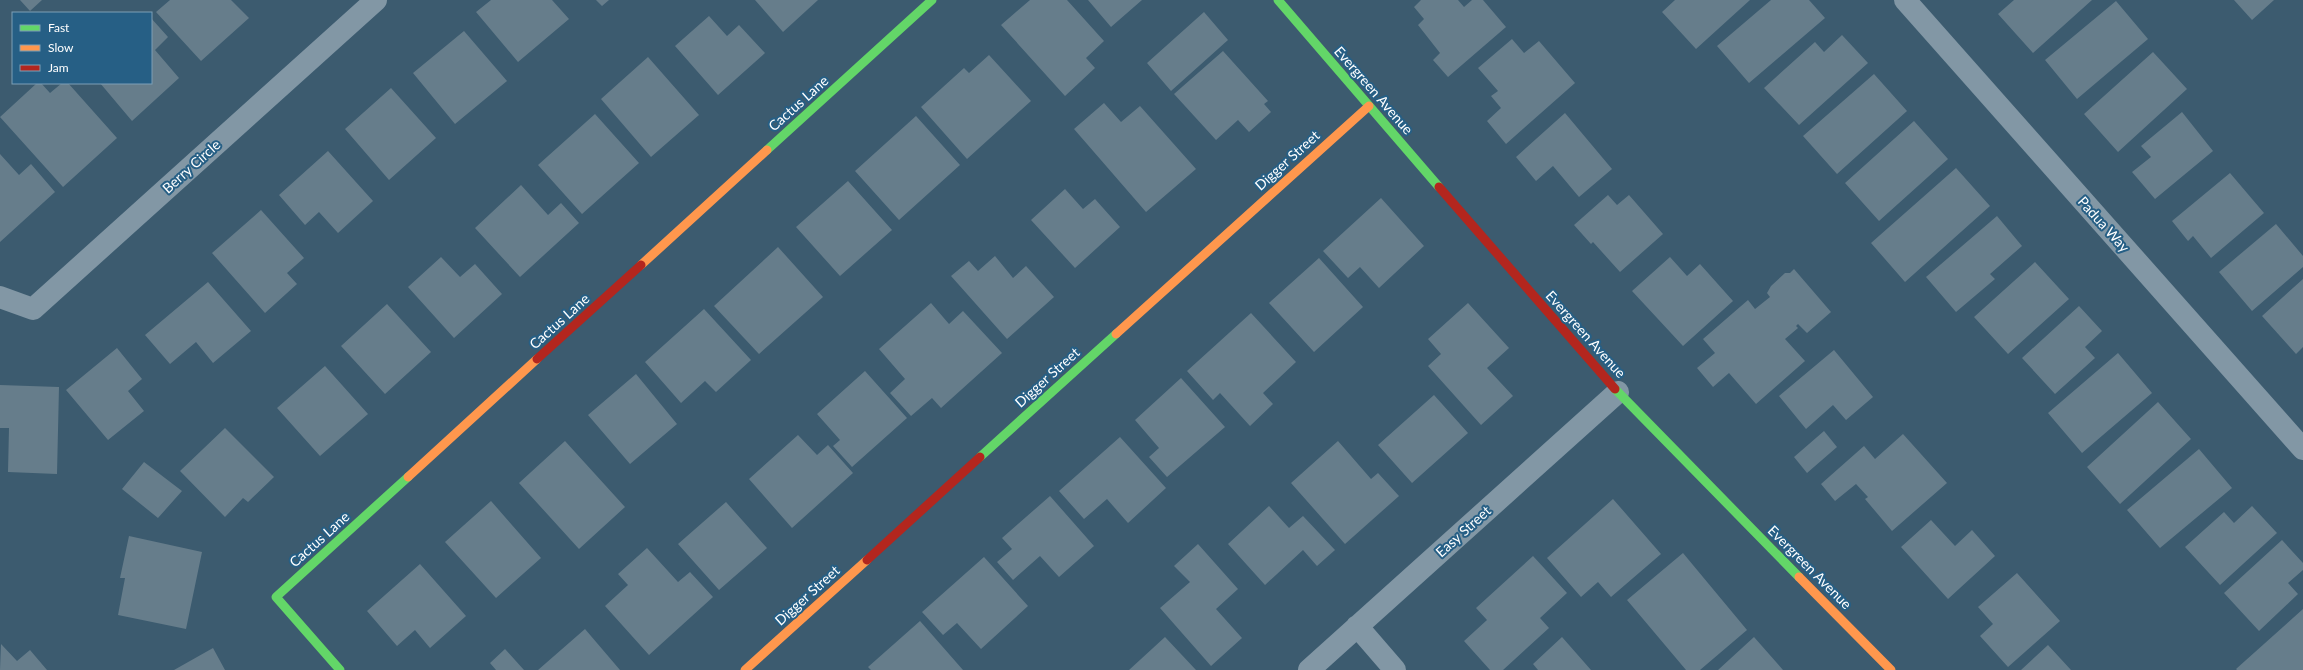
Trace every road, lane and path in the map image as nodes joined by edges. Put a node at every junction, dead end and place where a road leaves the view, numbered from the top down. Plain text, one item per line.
1 (376, 0) edge
2 (932, 0) edge
3 (1278, 0) edge
4 (1905, 0) edge
5 (1369, 106) junction
6 (0, 297) edge
7 (1618, 392) junction
8 (2303, 449) edge
9 (1357, 626) junction
10 (340, 670) edge
11 (745, 670) edge
12 (1308, 670) edge
13 (1396, 670) edge
14 (1891, 670) edge

1 - 6 street, Berry Circle
2 - 10 street, Cactus Lane
3 - 5 street, Evergreen Avenue
4 - 8 street, Padua Way
5 - 7 street, Evergreen Avenue
5 - 11 street, Digger Street
7 - 9 street, Easy Street
7 - 14 street, Evergreen Avenue
9 - 12 street, Easy Street
9 - 13 street

